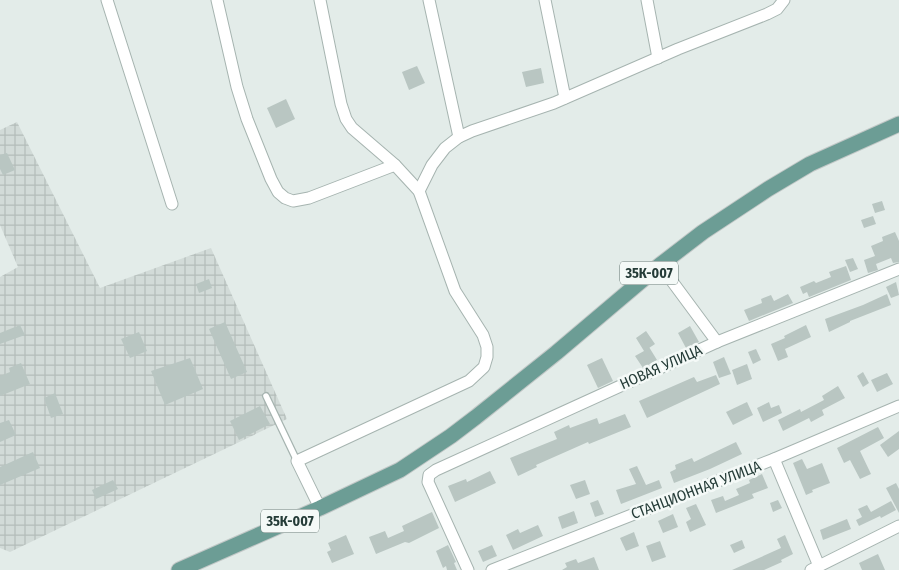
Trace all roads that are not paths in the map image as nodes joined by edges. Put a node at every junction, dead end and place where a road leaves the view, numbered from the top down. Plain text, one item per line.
1 (107, 0) edge
2 (217, 0) edge
3 (320, 0) edge
4 (429, 0) edge
5 (545, 0) edge
6 (647, 0) edge
7 (784, 0) edge
8 (658, 58) junction
9 (565, 98) junction
10 (899, 124) edge
11 (459, 137) junction
12 (395, 165) junction
13 (419, 191) junction
14 (172, 204) dead end
15 (660, 265) junction
16 (899, 269) edge
17 (716, 342) junction
18 (266, 396) dead end
19 (899, 406) edge
20 (774, 460) junction
21 (297, 461) junction
22 (320, 508) junction
23 (899, 526) edge
24 (815, 568) edge
25 (179, 570) edge
26 (468, 570) edge
27 (492, 570) edge

1 - 14 street
2 - 12 street
3 - 12 street
4 - 11 street
5 - 9 street
6 - 8 street
7 - 8 street
8 - 9 street
9 - 11 street
10 - 15 main road, 35К-007
11 - 13 street
12 - 13 street
13 - 21 street
15 - 17 street
15 - 22 main road, 35К-007
16 - 17 street, НОВАЯ УЛИЦА
17 - 26 street, НОВАЯ УЛИЦА
18 - 21 lane
19 - 20 street, СТАНЦИОННАЯ УЛИЦА
20 - 24 street
20 - 27 street, СТАНЦИОННАЯ УЛИЦА
21 - 22 street
22 - 25 main road, 35К-007
23 - 24 street

